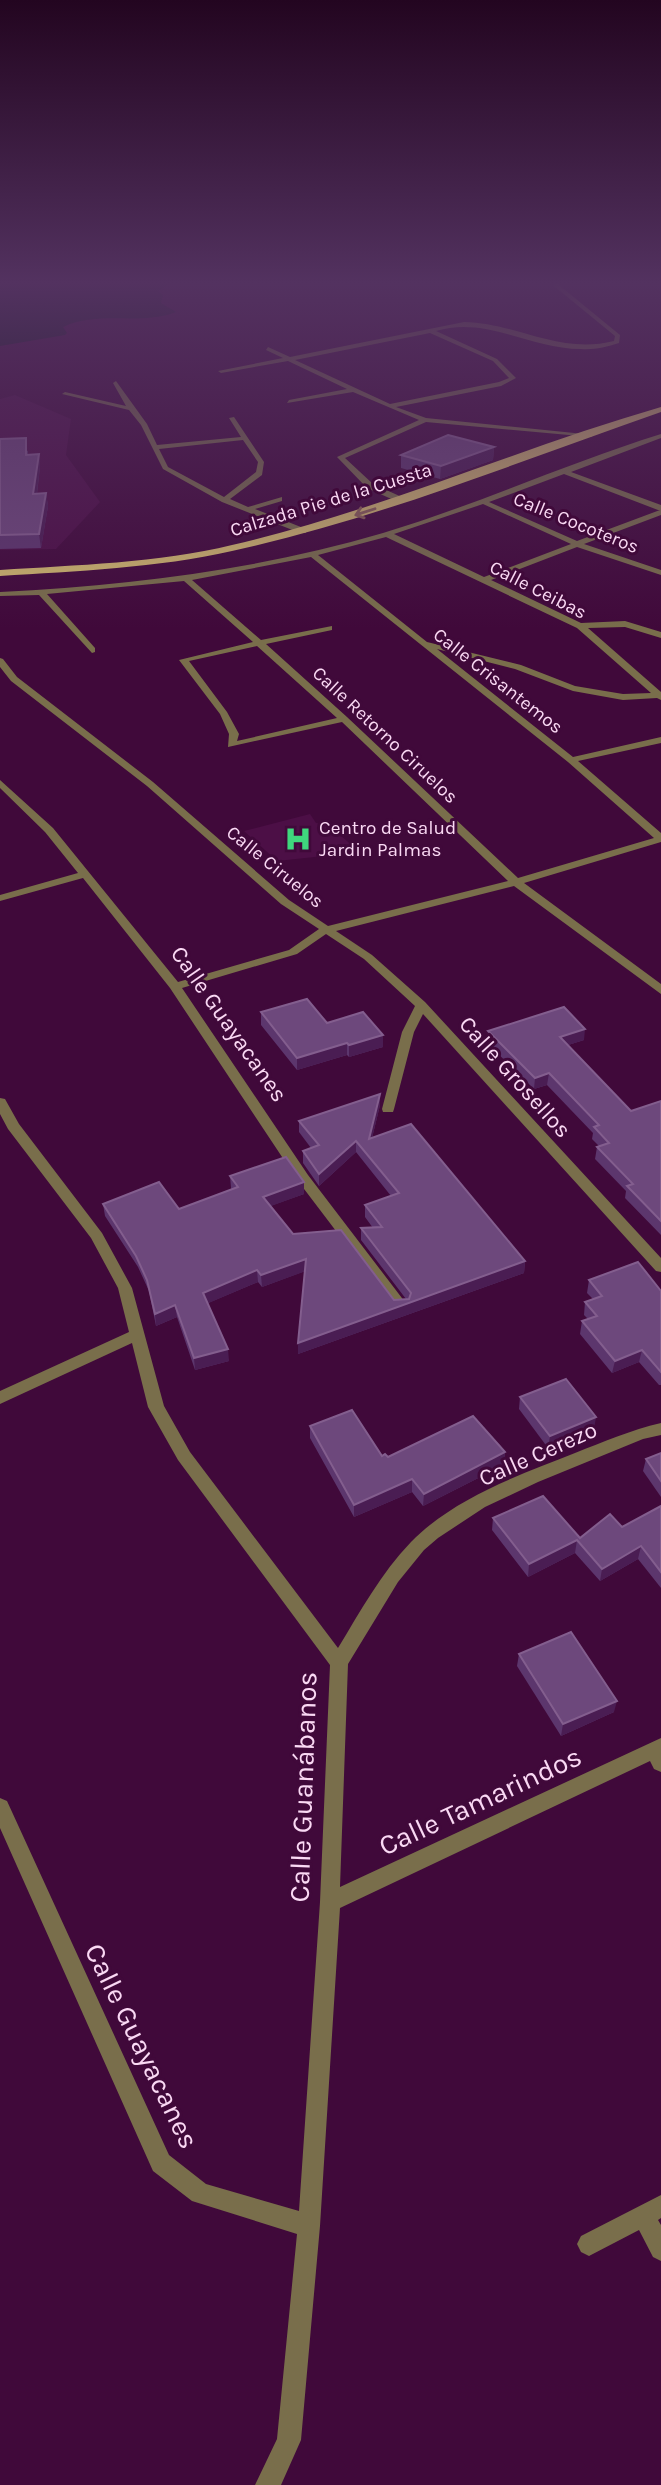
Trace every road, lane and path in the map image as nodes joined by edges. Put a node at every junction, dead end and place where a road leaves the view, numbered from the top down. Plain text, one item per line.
1 (78, 397) edge
2 (124, 397) edge
3 (315, 397) edge
4 (368, 397) edge
5 (434, 397) edge
6 (289, 402) dead end
7 (388, 406) junction
8 (131, 409) junction
9 (661, 409) edge
10 (232, 418) dead end
11 (661, 419) edge
12 (425, 420) junction
13 (591, 435) junction
14 (661, 436) edge
15 (247, 438) junction
16 (153, 447) junction
17 (562, 471) junction
18 (279, 499) dead end
19 (225, 500) junction
20 (401, 500) junction
21 (481, 501) junction
22 (249, 509) junction
23 (661, 510) edge
24 (303, 531) junction
25 (387, 534) junction
26 (579, 545) junction
27 (312, 554) junction
28 (661, 572) edge
29 (0, 573) edge
30 (187, 579) junction
31 (484, 580) junction
32 (0, 583) edge
33 (41, 592) junction
34 (0, 594) edge
35 (580, 626) junction
36 (329, 628) dead end
37 (661, 635) edge
38 (418, 641) junction
39 (258, 643) junction
40 (92, 650) dead end
41 (0, 661) edge
42 (15, 679) junction
43 (0, 682) edge
44 (660, 696) edge
45 (344, 719) junction
46 (661, 740) edge
47 (571, 760) junction
48 (0, 783) edge
49 (661, 839) edge
50 (83, 875) junction
51 (516, 882) junction
52 (0, 898) edge
53 (325, 930) junction
54 (175, 986) junction
55 (661, 990) edge
56 (421, 1005) junction
57 (0, 1102) edge
58 (388, 1109) dead end
59 (6, 1128) edge
60 (661, 1267) edge
61 (401, 1306) edge
62 (138, 1334) junction
63 (0, 1398) edge
64 (661, 1429) edge
65 (339, 1663) junction
66 (658, 1753) edge
67 (0, 1807) edge
68 (330, 1902) junction
69 (652, 2210) edge
70 (309, 2226) junction
71 (589, 2244) dead end
72 (661, 2249) edge
73 (268, 2485) edge

1 - 8 street
2 - 8 street
3 - 6 street
4 - 7 street
5 - 7 street
7 - 12 street
8 - 16 street
9 - 13 main road, Calzada Pie de la Cuesta
10 - 15 street
11 - 32 main road, Calzada Pie de la Cuesta
12 - 13 street
12 - 20 street
13 - 20 main road, Calzada Pie de la Cuesta
14 - 17 street
15 - 16 street
15 - 19 street
16 - 19 street
17 - 21 street
17 - 23 street
18 - 22 street
19 - 22 street
20 -> 24 main road, Calzada Pie de la Cuesta
21 - 25 street
21 - 26 street, Calle Cocoteros
22 - 24 street
23 - 26 street
24 - 29 main road, Calzada Pie de la Cuesta
25 - 27 street
25 - 31 street, Calle Ceibas
26 - 28 street, Calle Cocoteros
26 - 31 street
27 - 30 street
27 - 38 street, Calle Crisantemos
30 - 33 street
30 - 39 street, Calle Retorno Ciruelos
31 - 35 street, Calle Ceibas
33 - 34 street
33 - 40 street
35 - 37 street
35 - 44 street, Calle Ceibas
36 - 39 street
38 - 44 street
38 - 47 street, Calle Crisantemos
39 - 45 street, Calle Retorno Ciruelos
39 - 45 street
41 - 42 street, Calle Ciruelos
42 - 43 street
42 - 53 street, Calle Ciruelos
45 - 51 street, Calle Retorno Ciruelos
46 - 47 street
47 - 49 street, Calle Crisantemos
48 - 50 street, Calle Guayacanes
49 - 51 street, Calle Ciruelos
50 - 52 street
50 - 54 street, Calle Guayacanes
51 - 53 street, Calle Ciruelos
51 - 55 street, Calle Retorno Ciruelos
53 - 54 street
53 - 56 street, Calle Grosellos
54 - 61 street, Calle Guayacanes
56 - 58 street
56 - 60 street, Calle Grosellos
57 - 59 street, Calle Guanábanos
59 - 62 street, Calle Guanábanos
62 - 63 street
62 - 65 street, Calle Guanábanos
64 - 65 street, Calle Cerezo
65 - 68 street, Calle Guanábanos
66 - 68 street, Calle Tamarindos
67 - 70 street, Calle Guayacanes
68 - 70 street, Calle Guanábanos
69 - 71 street
69 - 72 street
70 - 73 street, Calle Guanábanos

